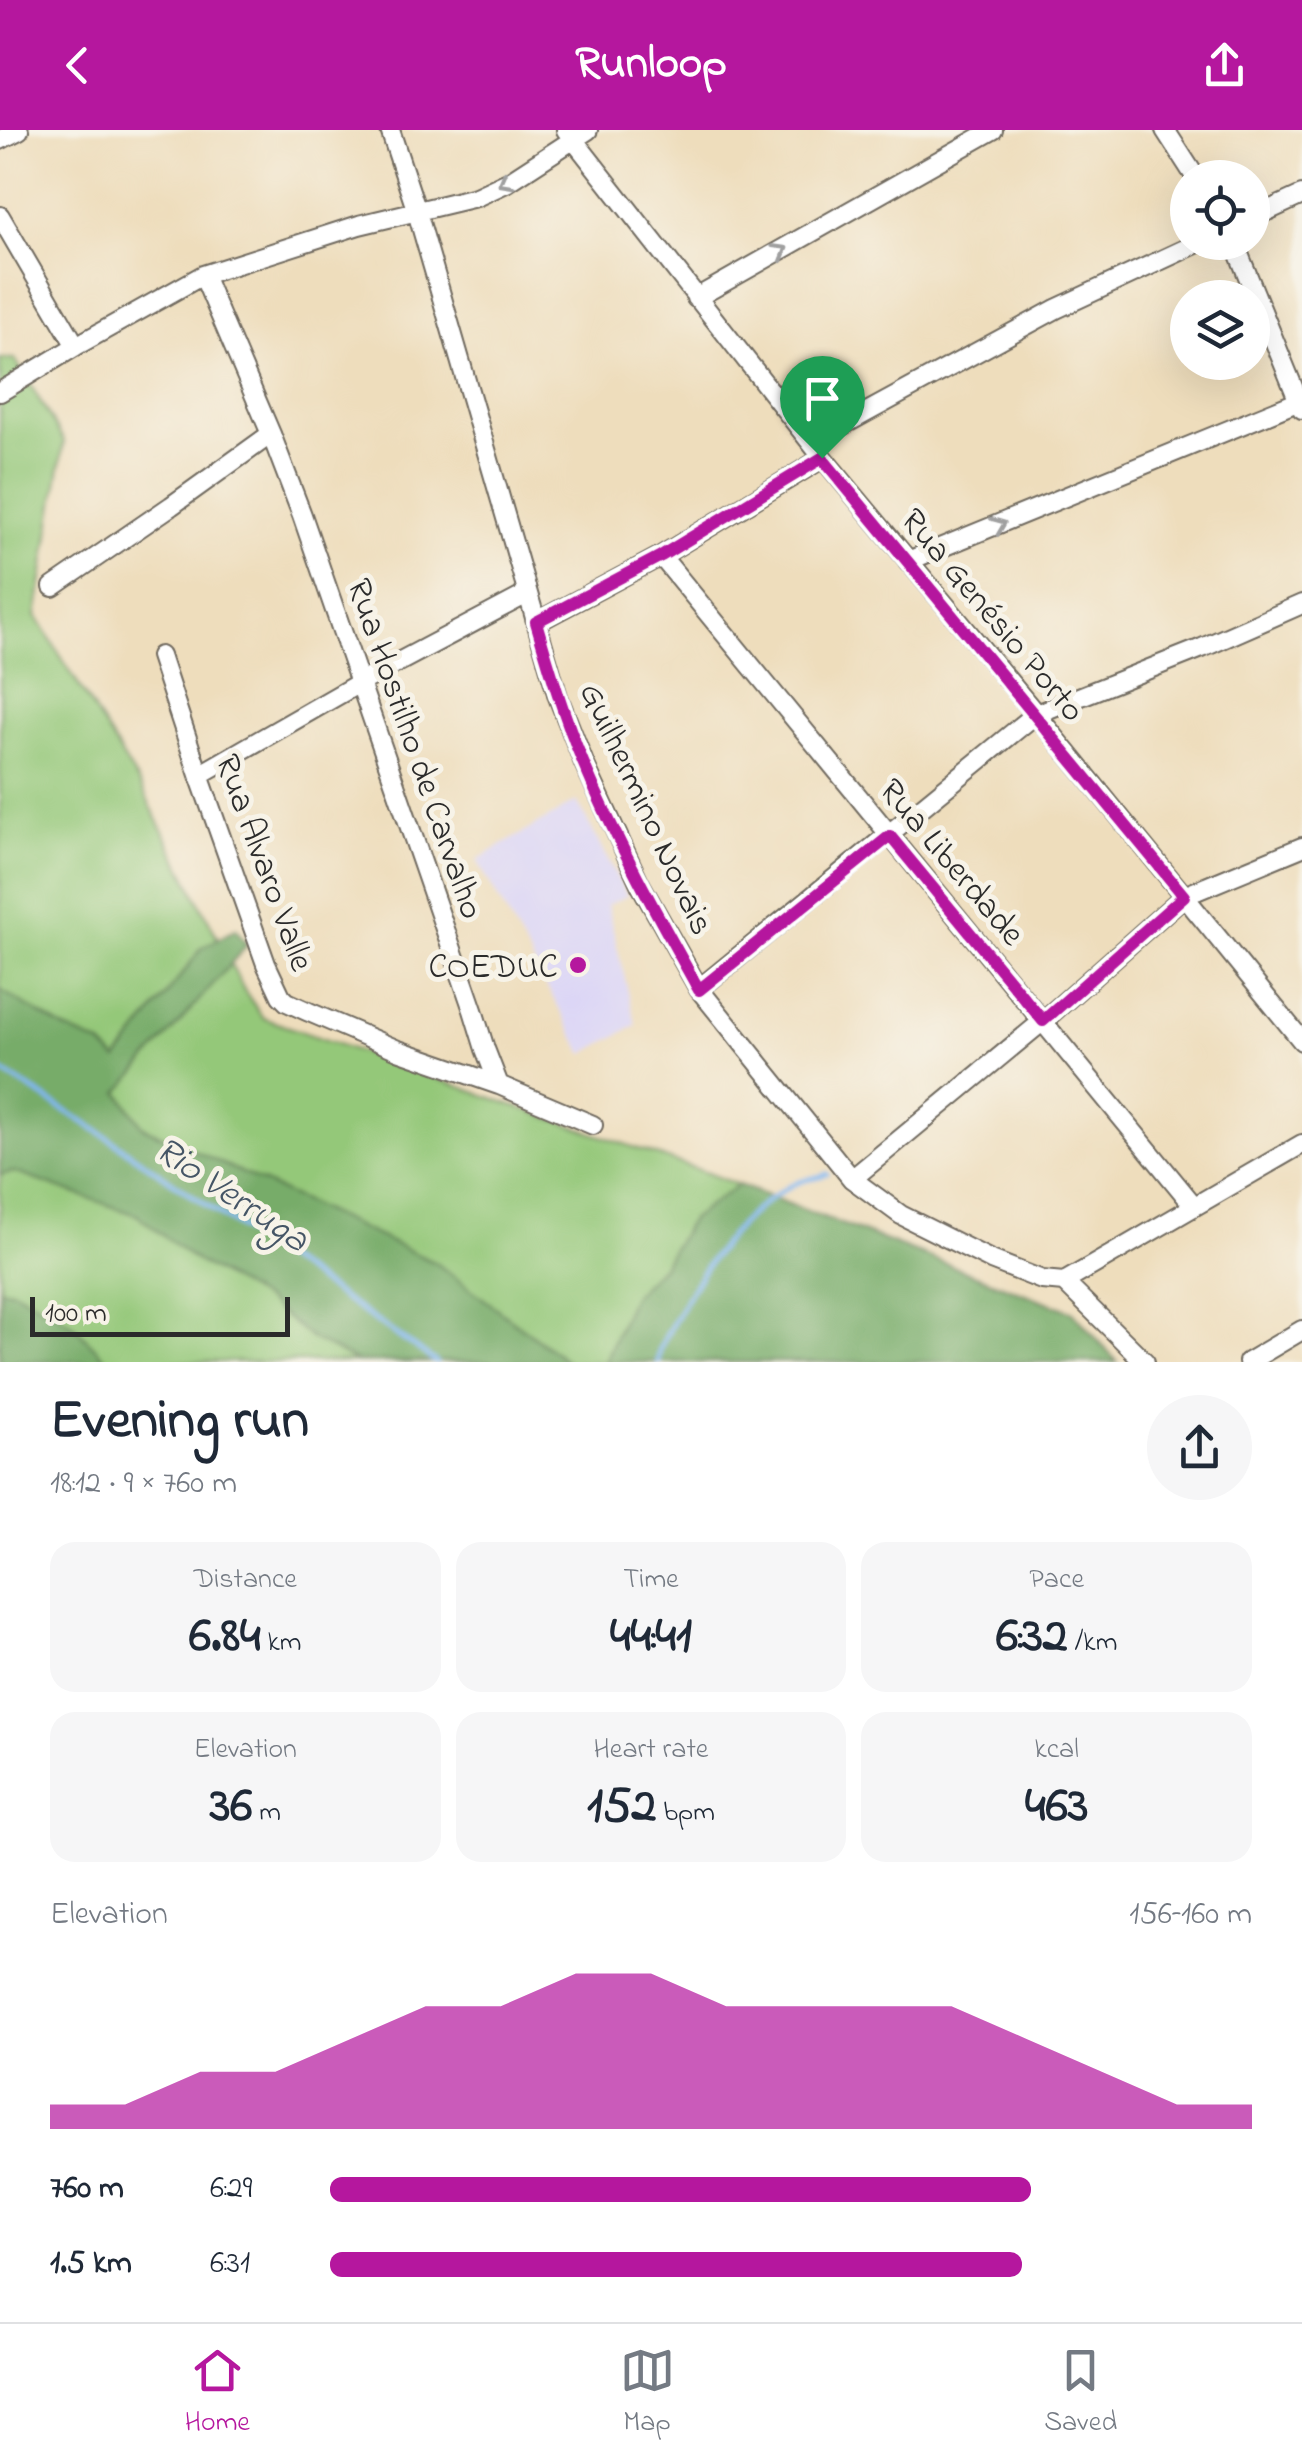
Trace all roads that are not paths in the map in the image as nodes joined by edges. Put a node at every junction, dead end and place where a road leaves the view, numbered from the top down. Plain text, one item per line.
1 (19, 130) edge
2 (390, 130) edge
3 (993, 130) edge
4 (1165, 130) edge
5 (576, 133) edge
6 (0, 140) edge
7 (1184, 160) edge
8 (1302, 195) edge
9 (1270, 210) edge
10 (417, 212) junction
11 (0, 216) edge
12 (1170, 256) edge
13 (1241, 260) edge
14 (203, 276) junction
15 (696, 298) junction
16 (76, 346) junction
17 (0, 392) edge
18 (1301, 404) edge
19 (271, 434) junction
20 (817, 450) junction
21 (661, 556) junction
22 (908, 562) junction
23 (54, 587) dead end
24 (527, 594) junction
25 (1302, 604) edge
26 (536, 622) junction
27 (160, 656) dead end
28 (361, 682) junction
29 (1036, 714) junction
30 (198, 775) junction
31 (890, 836) junction
32 (1302, 847) edge
33 (1184, 896) junction
34 (699, 990) junction
35 (1043, 1021) junction
36 (1302, 1041) edge
37 (500, 1085) junction
38 (593, 1125) dead end
39 (1302, 1144) edge
40 (852, 1179) junction
41 (1194, 1206) junction
42 (1064, 1282) junction
43 (1301, 1332) edge
44 (1145, 1362) edge
45 (1248, 1362) edge

1 - 6 street
2 - 10 street, Guilhermino Novais
15 -> 3 street
4 - 7 street
5 -> 10 street
5 - 15 street, Rua Genésio Porto
8 - 9 street
10 - 14 street
10 - 24 street, Guilhermino Novais
11 - 16 street
12 - 20 street
13 - 18 street
14 - 16 street
14 - 19 street, Rua Hostilho de Carvalho
15 - 20 street, Rua Genésio Porto
16 - 17 street
22 -> 18 street
19 - 23 street
19 - 28 street, Rua Hostilho de Carvalho
20 - 21 street
20 - 22 street, Rua Genésio Porto
21 - 26 street
21 - 31 street, Rua Liberdade
22 - 29 street, Rua Genésio Porto
24 - 26 street, Guilhermino Novais
24 - 28 street
25 - 29 street
26 - 34 street, Guilhermino Novais
27 - 30 street, Rua Alvaro Valle
28 - 30 street
28 - 37 street, Rua Hostilho de Carvalho
29 - 31 street
29 - 33 street, Rua Genésio Porto
30 - 37 street, Rua Alvaro Valle
31 - 34 street
31 - 35 street, Rua Liberdade
32 - 33 street
33 - 35 street
33 - 36 street, Rua Genésio Porto
34 - 40 street, Guilhermino Novais
35 - 40 street
35 - 41 street, Rua Liberdade
37 - 38 street, Rua Alvaro Valle
39 - 41 street
40 - 42 street, Guilhermino Novais
41 - 42 street
42 - 44 street
43 - 45 street

